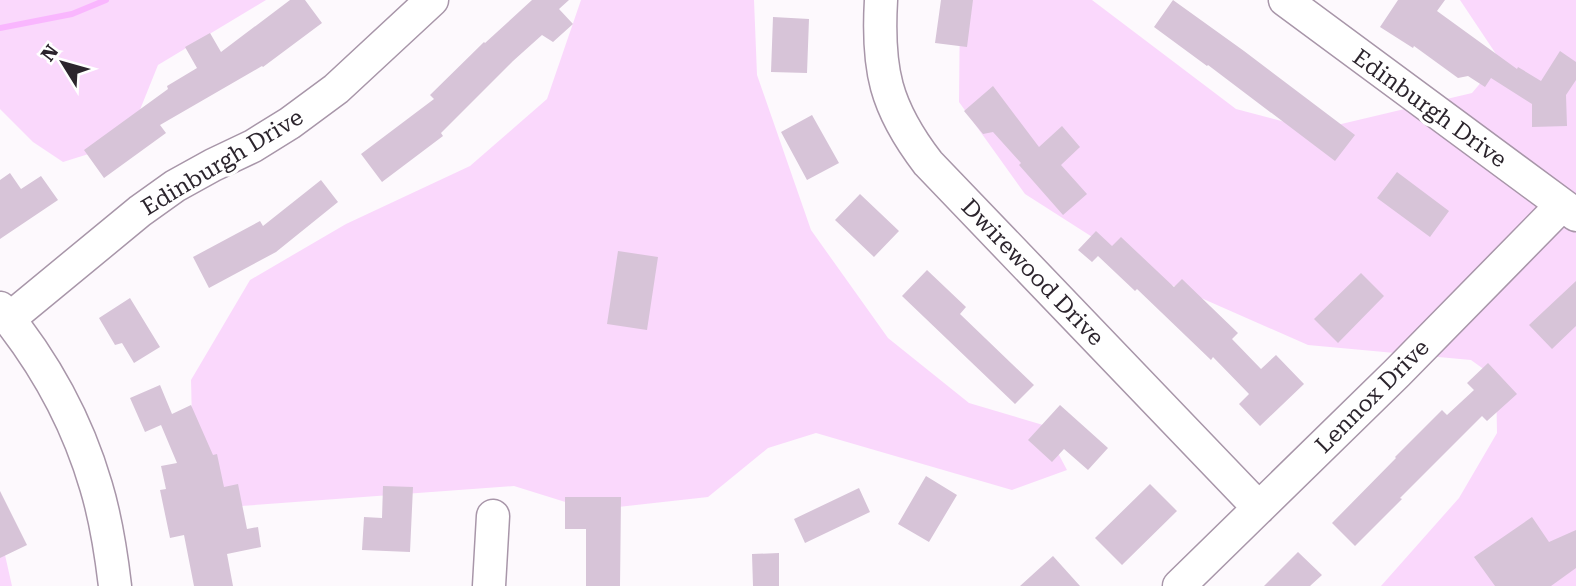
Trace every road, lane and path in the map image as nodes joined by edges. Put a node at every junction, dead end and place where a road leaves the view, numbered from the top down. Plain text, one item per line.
1 (432, 0) edge
2 (881, 0) edge
3 (1285, 0) edge
4 (1569, 210) edge
5 (5, 313) edge
6 (1259, 508) junction
7 (493, 516) dead end
8 (115, 586) edge
9 (489, 586) edge
10 (1180, 586) edge

1 - 5 street, Edinburgh Drive
2 - 6 street, Dwirewood Drive
3 - 4 street, Edinburgh Drive
4 - 6 street, Lennox Drive
5 - 8 street
6 - 10 street, Lennox Drive
7 - 9 street

